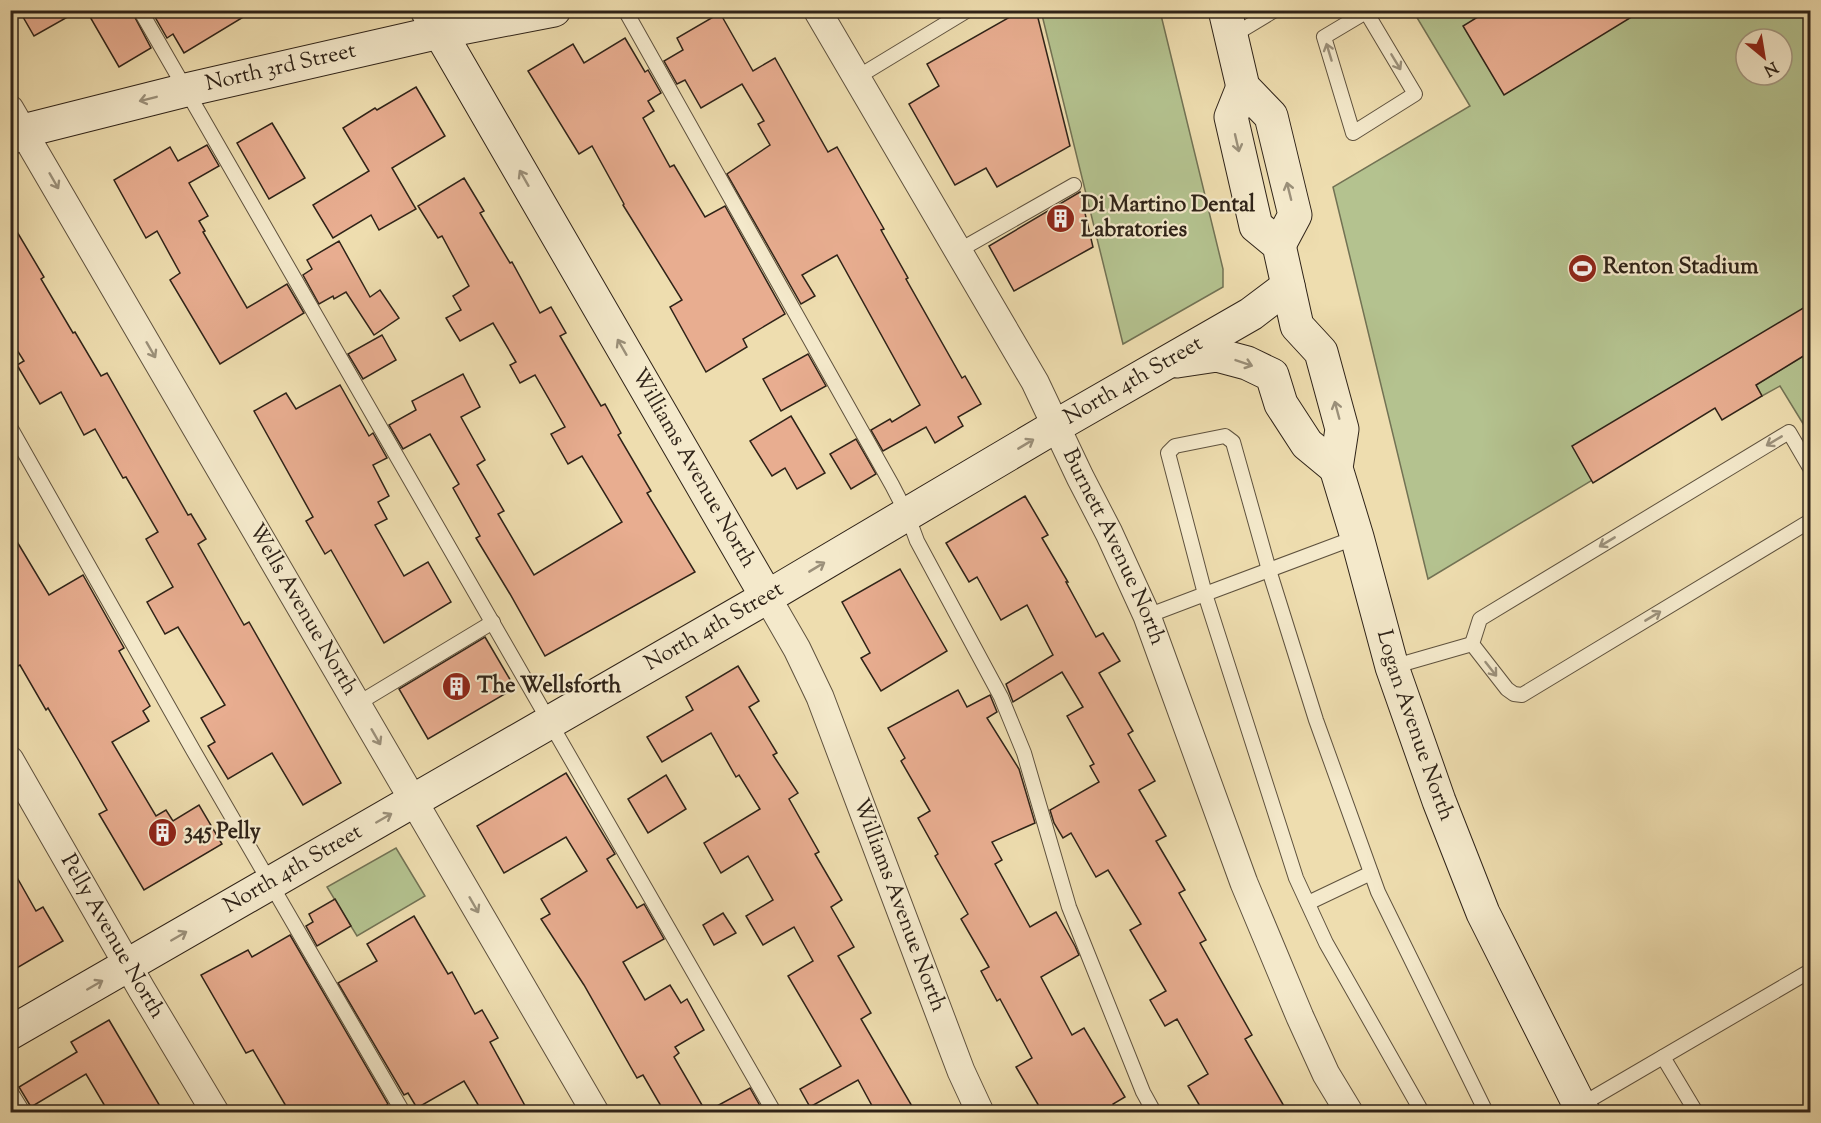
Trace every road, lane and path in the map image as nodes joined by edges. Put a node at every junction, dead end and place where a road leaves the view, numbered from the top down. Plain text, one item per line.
1 (140, 10) edge
2 (554, 10) edge
3 (625, 10) edge
4 (817, 10) edge
5 (968, 10) edge
6 (1275, 10) edge
7 (1366, 11) edge
8 (434, 22) edge
9 (1228, 23) edge
10 (856, 78) junction
11 (186, 90) junction
12 (15, 126) edge
13 (1074, 185) dead end
14 (958, 251) junction
15 (1288, 286) junction
16 (1298, 326) junction
17 (1166, 363) junction
18 (1056, 426) junction
19 (10, 427) edge
20 (1307, 444) junction
21 (1336, 468) junction
22 (1810, 468) edge
23 (907, 514) junction
24 (1810, 521) edge
25 (1357, 537) junction
26 (1269, 570) junction
27 (1205, 594) junction
28 (767, 597) junction
29 (1148, 616) junction
30 (493, 622) junction
31 (1472, 644) junction
32 (1392, 667) junction
33 (357, 704) junction
34 (550, 722) junction
35 (10, 760) edge
36 (413, 801) junction
37 (1371, 873) junction
38 (270, 883) junction
39 (1308, 903) junction
40 (128, 966) junction
41 (1810, 971) edge
42 (10, 1034) edge
43 (1663, 1057) junction
44 (10, 1090) edge
45 (1577, 1110) edge
46 (23, 1113) edge
47 (215, 1113) edge
48 (403, 1113) edge
49 (595, 1113) edge
50 (774, 1113) edge
51 (980, 1113) edge
52 (1154, 1113) edge
53 (1349, 1113) edge
54 (1422, 1113) edge
55 (1486, 1113) edge
56 (1696, 1113) edge

1 - 11 lane
2 - 8 main road, North 3rd Street
3 - 23 lane
4 - 10 street, Burnett Avenue North
5 - 10 lane
6 - 9 lane
7 -> 7 lane
8 - 11 main road, North 3rd Street
28 -> 8 main road, Williams Avenue North
9 - 15 main road, Logan Avenue North
10 - 14 street, Burnett Avenue North
11 -> 12 main road, North 3rd Street
11 - 30 lane
12 -> 33 street, Wells Avenue North
13 - 14 lane
14 - 18 street, Burnett Avenue North
15 - 16 main road, Logan Avenue North
15 - 17 main road, North 4th Street
16 - 20 main road
21 -> 16 main road, Logan Avenue North
17 - 18 main road, North 4th Street
17 -> 20 main road
23 -> 18 main road, North 4th Street
18 - 29 street, Burnett Avenue North
19 - 38 lane
20 - 21 main road
21 - 25 main road, Logan Avenue North
22 -> 31 lane
28 -> 23 main road, North 4th Street
23 - 52 lane
31 -> 24 lane
25 - 26 lane
25 - 32 main road, Logan Avenue North
26 - 27 lane
26 - 27 lane
26 - 37 lane
27 - 29 lane
27 - 39 lane
28 - 34 main road, North 4th Street
28 - 51 street, Williams Avenue North
29 - 53 street, Burnett Avenue North
30 - 33 lane
30 - 34 lane
31 - 32 lane
32 - 45 main road, Logan Avenue North
33 -> 36 street, Wells Avenue North
34 - 36 main road, North 4th Street
34 - 50 lane
35 - 40 street, Pelly Avenue North
38 -> 36 main road, North 4th Street
36 -> 49 street, Wells Avenue North
37 - 39 lane
37 - 55 lane
40 -> 38 main road, North 4th Street
38 - 48 lane
39 - 54 lane
42 -> 40 main road, North 4th Street
40 - 47 street, Pelly Avenue North
41 - 43 lane
43 - 45 lane
43 - 56 lane
44 - 46 lane

